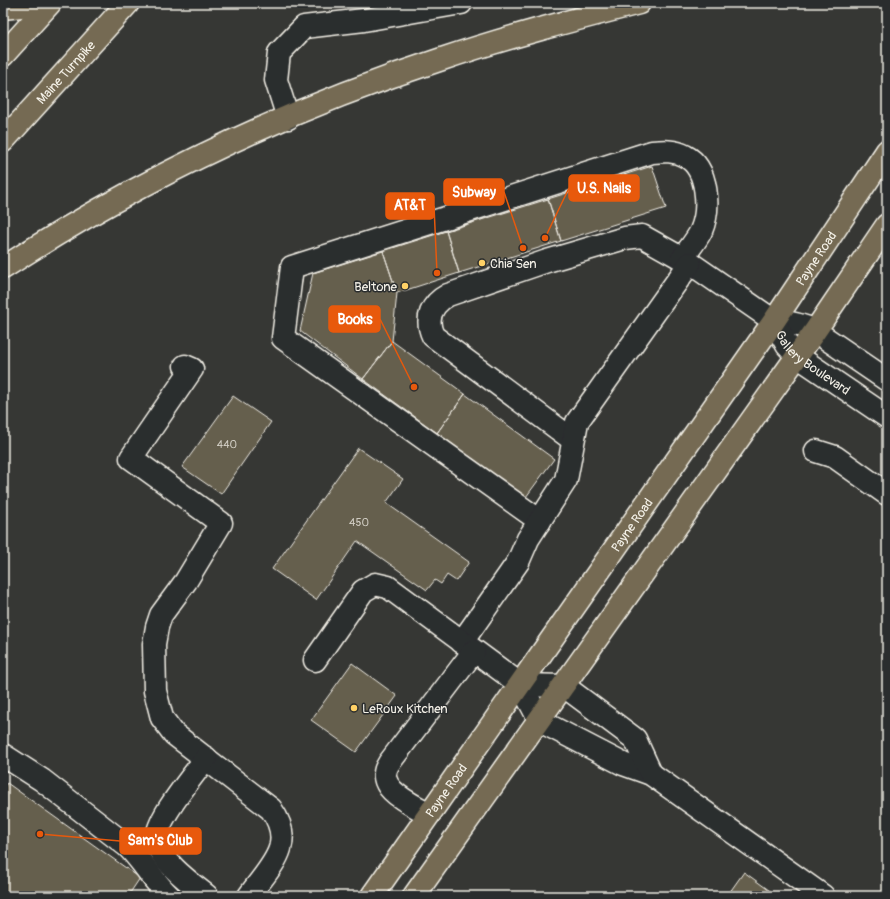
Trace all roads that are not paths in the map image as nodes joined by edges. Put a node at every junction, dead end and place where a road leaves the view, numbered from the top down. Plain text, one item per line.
1 (49, 3) edge
2 (128, 3) edge
3 (461, 3) edge
4 (639, 3) edge
5 (3, 8) edge
6 (3, 55) edge
7 (288, 118) junction
8 (3, 141) edge
9 (887, 151) edge
10 (887, 225) edge
11 (686, 261) junction
12 (3, 268) edge
13 (774, 321) junction
14 (815, 331) junction
15 (797, 356) junction
16 (185, 366) dead end
17 (887, 380) edge
18 (887, 417) edge
19 (573, 440) junction
20 (816, 451) dead end
21 (887, 494) edge
22 (540, 521) junction
23 (468, 646) junction
24 (315, 660) dead end
25 (521, 685) junction
26 (564, 686) junction
27 (540, 721) junction
28 (3, 755) edge
29 (206, 758) junction
30 (651, 774) junction
31 (429, 814) junction
32 (193, 892) edge
33 (169, 896) edge
34 (249, 896) edge
35 (372, 896) edge
36 (414, 896) edge
37 (823, 896) edge

1 - 5 main road
1 - 6 main road
2 - 8 main road, Maine Turnpike
3 - 7 street
4 - 7 main road
7 - 12 main road
9 - 13 main road, Payne Road
10 - 14 main road
11 - 13 street
11 - 19 street
11 - 19 street
11 - 22 street
13 - 14 street, Gallery Boulevard
13 - 15 street, Gallery Boulevard
13 - 25 main road, Payne Road
14 - 15 main road
14 - 17 street, Gallery Boulevard
15 - 18 street, Gallery Boulevard
15 - 26 main road
16 - 29 street
19 - 22 street
20 - 21 street
22 - 23 street
23 - 24 street
23 - 25 street
23 - 31 street
25 - 26 street
25 - 27 street
25 - 31 main road, Payne Road
26 - 27 main road
26 - 30 street
27 - 30 street
27 - 36 main road
28 - 33 street
29 - 32 street
29 - 34 street
30 - 37 street
31 - 35 main road, Payne Road

